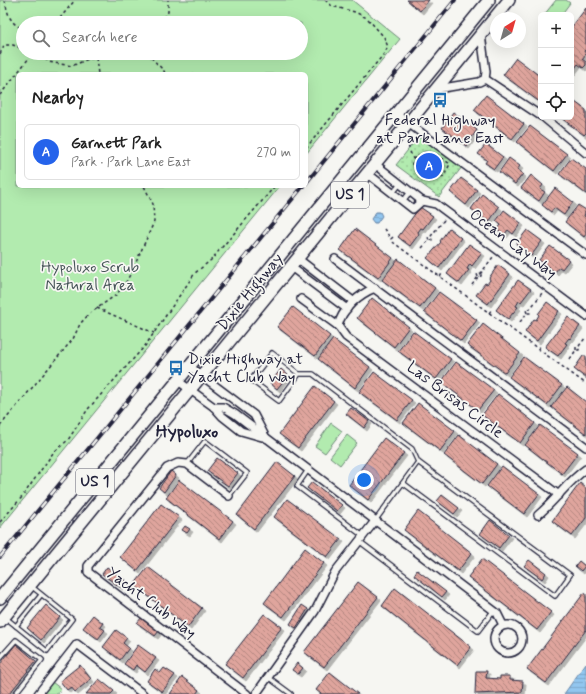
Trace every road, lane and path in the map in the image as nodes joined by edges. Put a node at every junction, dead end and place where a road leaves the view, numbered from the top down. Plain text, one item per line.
1 (5, 0) edge
2 (75, 0) edge
3 (168, 0) edge
4 (325, 0) edge
5 (489, 0) edge
6 (509, 0) edge
7 (62, 16) edge
8 (165, 16) edge
9 (16, 25) edge
10 (481, 34) junction
11 (16, 46) edge
12 (0, 54) edge
13 (28, 60) edge
14 (46, 60) edge
15 (86, 60) edge
16 (96, 60) edge
17 (154, 60) edge
18 (18, 72) edge
19 (98, 72) edge
20 (164, 72) edge
21 (16, 75) edge
22 (485, 79) junction
23 (436, 88) junction
24 (0, 95) edge
25 (538, 113) edge
26 (396, 114) junction
27 (547, 120) edge
28 (408, 123) junction
29 (408, 137) dead end
30 (308, 146) edge
31 (428, 152) junction
32 (586, 153) edge
33 (428, 156) dead end
34 (413, 158) junction
35 (375, 164) junction
36 (368, 173) junction
37 (400, 184) junction
38 (145, 188) edge
39 (273, 188) edge
40 (410, 192) junction
41 (393, 193) junction
42 (403, 201) junction
43 (422, 201) junction
44 (444, 220) dead end
45 (384, 229) dead end
46 (422, 248) dead end
47 (586, 255) edge
48 (493, 256) dead end
49 (335, 259) dead end
50 (294, 262) junction
51 (443, 272) dead end
52 (440, 276) junction
53 (472, 285) dead end
54 (336, 288) junction
55 (375, 288) junction
56 (542, 293) dead end
57 (330, 296) junction
58 (301, 299) dead end
59 (353, 301) junction
60 (97, 308) junction
61 (347, 309) junction
62 (492, 309) dead end
63 (489, 313) junction
64 (586, 316) edge
65 (520, 322) dead end
66 (338, 326) junction
67 (154, 333) junction
68 (586, 337) edge
69 (541, 345) dead end
70 (538, 349) junction
71 (570, 358) dead end
72 (190, 366) junction
73 (299, 374) junction
74 (202, 376) junction
75 (178, 380) junction
76 (586, 384) edge
77 (190, 390) junction
78 (242, 406) junction
79 (214, 407) junction
80 (235, 414) junction
81 (229, 421) junction
82 (0, 426) edge
83 (266, 438) junction
84 (586, 447) edge
85 (418, 462) junction
86 (187, 464) junction
87 (586, 469) edge
88 (308, 470) junction
89 (403, 483) junction
90 (559, 495) junction
91 (229, 496) joint
92 (538, 514) dead end
93 (375, 521) junction
94 (0, 522) edge
95 (361, 538) junction
96 (30, 586) junction
97 (41, 595) junction
98 (0, 598) edge
99 (494, 610) junction
100 (2, 620) edge
101 (503, 625) junction
102 (16, 626) junction
103 (0, 658) edge
104 (268, 677) junction
105 (15, 694) edge
106 (38, 694) edge
107 (143, 694) edge
108 (247, 694) edge
109 (256, 694) edge
110 (291, 694) edge

1 - 9 path
2 - 7 path
3 - 8 path
4 - 30 path
5 - 26 main road, Dixie Highway / US 1
6 - 10 main road, Dixie Highway / US 1
10 - 22 street
10 - 23 main road, Dixie Highway / US 1
11 - 12 path
13 - 18 path
14 - 15 path
16 - 19 path
17 - 20 path
21 - 24 path
22 - 23 street
22 - 25 street
23 - 28 main road, Dixie Highway / US 1
26 - 28 street
26 - 72 main road, Dixie Highway / US 1
27 - 32 street
28 - 35 main road, Dixie Highway / US 1
28 - 47 street
29 - 34 path
31 - 33 path
31 - 34 path
31 - 34 path
35 - 36 main road, Dixie Highway / US 1
35 - 37 street, Ocean Cay Way
36 - 41 street
36 - 50 main road, Dixie Highway / US 1
37 - 40 street, Ocean Cay Way
37 - 41 lane
38 - 60 path
39 - 67 path
40 - 42 lane
40 - 43 street, Ocean Cay Way
41 - 42 street
42 - 43 street
43 - 64 street, Ocean Cay Way
44 - 46 path
45 - 52 path
48 - 53 path
49 - 55 street
50 - 54 street
50 - 57 street
50 - 74 main road, Dixie Highway / US 1
51 - 52 path
52 - 63 path
54 - 57 lane
54 - 59 street
55 - 59 street
55 - 84 street
56 - 65 path
57 - 61 street
58 - 66 street, Las Brisas Circle
59 - 61 street
60 - 67 path
60 - 82 path
61 - 66 street
62 - 63 path
63 - 70 path
66 - 90 street, Las Brisas Circle
67 - 94 path
68 - 71 path
69 - 70 path
70 - 76 path
72 - 74 street
72 - 75 main road, Dixie Highway / US 1
73 - 73 lane
73 - 85 lane
74 - 77 main road, Dixie Highway / US 1
74 - 78 street
75 - 77 street
75 - 98 main road, Dixie Highway / US 1
77 - 79 street
77 - 96 main road, Dixie Highway / US 1
78 - 80 street
78 - 83 street
79 - 80 street
79 - 81 street
80 - 81 street
80 - 83 street
81 - 83 street
83 - 88 street
85 - 89 lane
85 - 89 lane
86 - 91 street
86 - 91 lane
86 - 108 street, Yacht Club Way
87 - 90 street
88 - 93 street
88 - 95 lane
89 - 93 lane
90 - 92 street
93 - 95 street
93 - 99 street
95 - 99 lane
95 - 104 street
96 - 97 lane
96 - 100 main road, Dixie Highway / US 1
97 - 102 lane
97 - 102 lane
99 - 101 street
100 - 102 lane
101 - 101 street
103 - 105 lane
104 - 109 street
104 - 110 lane
106 - 107 street

